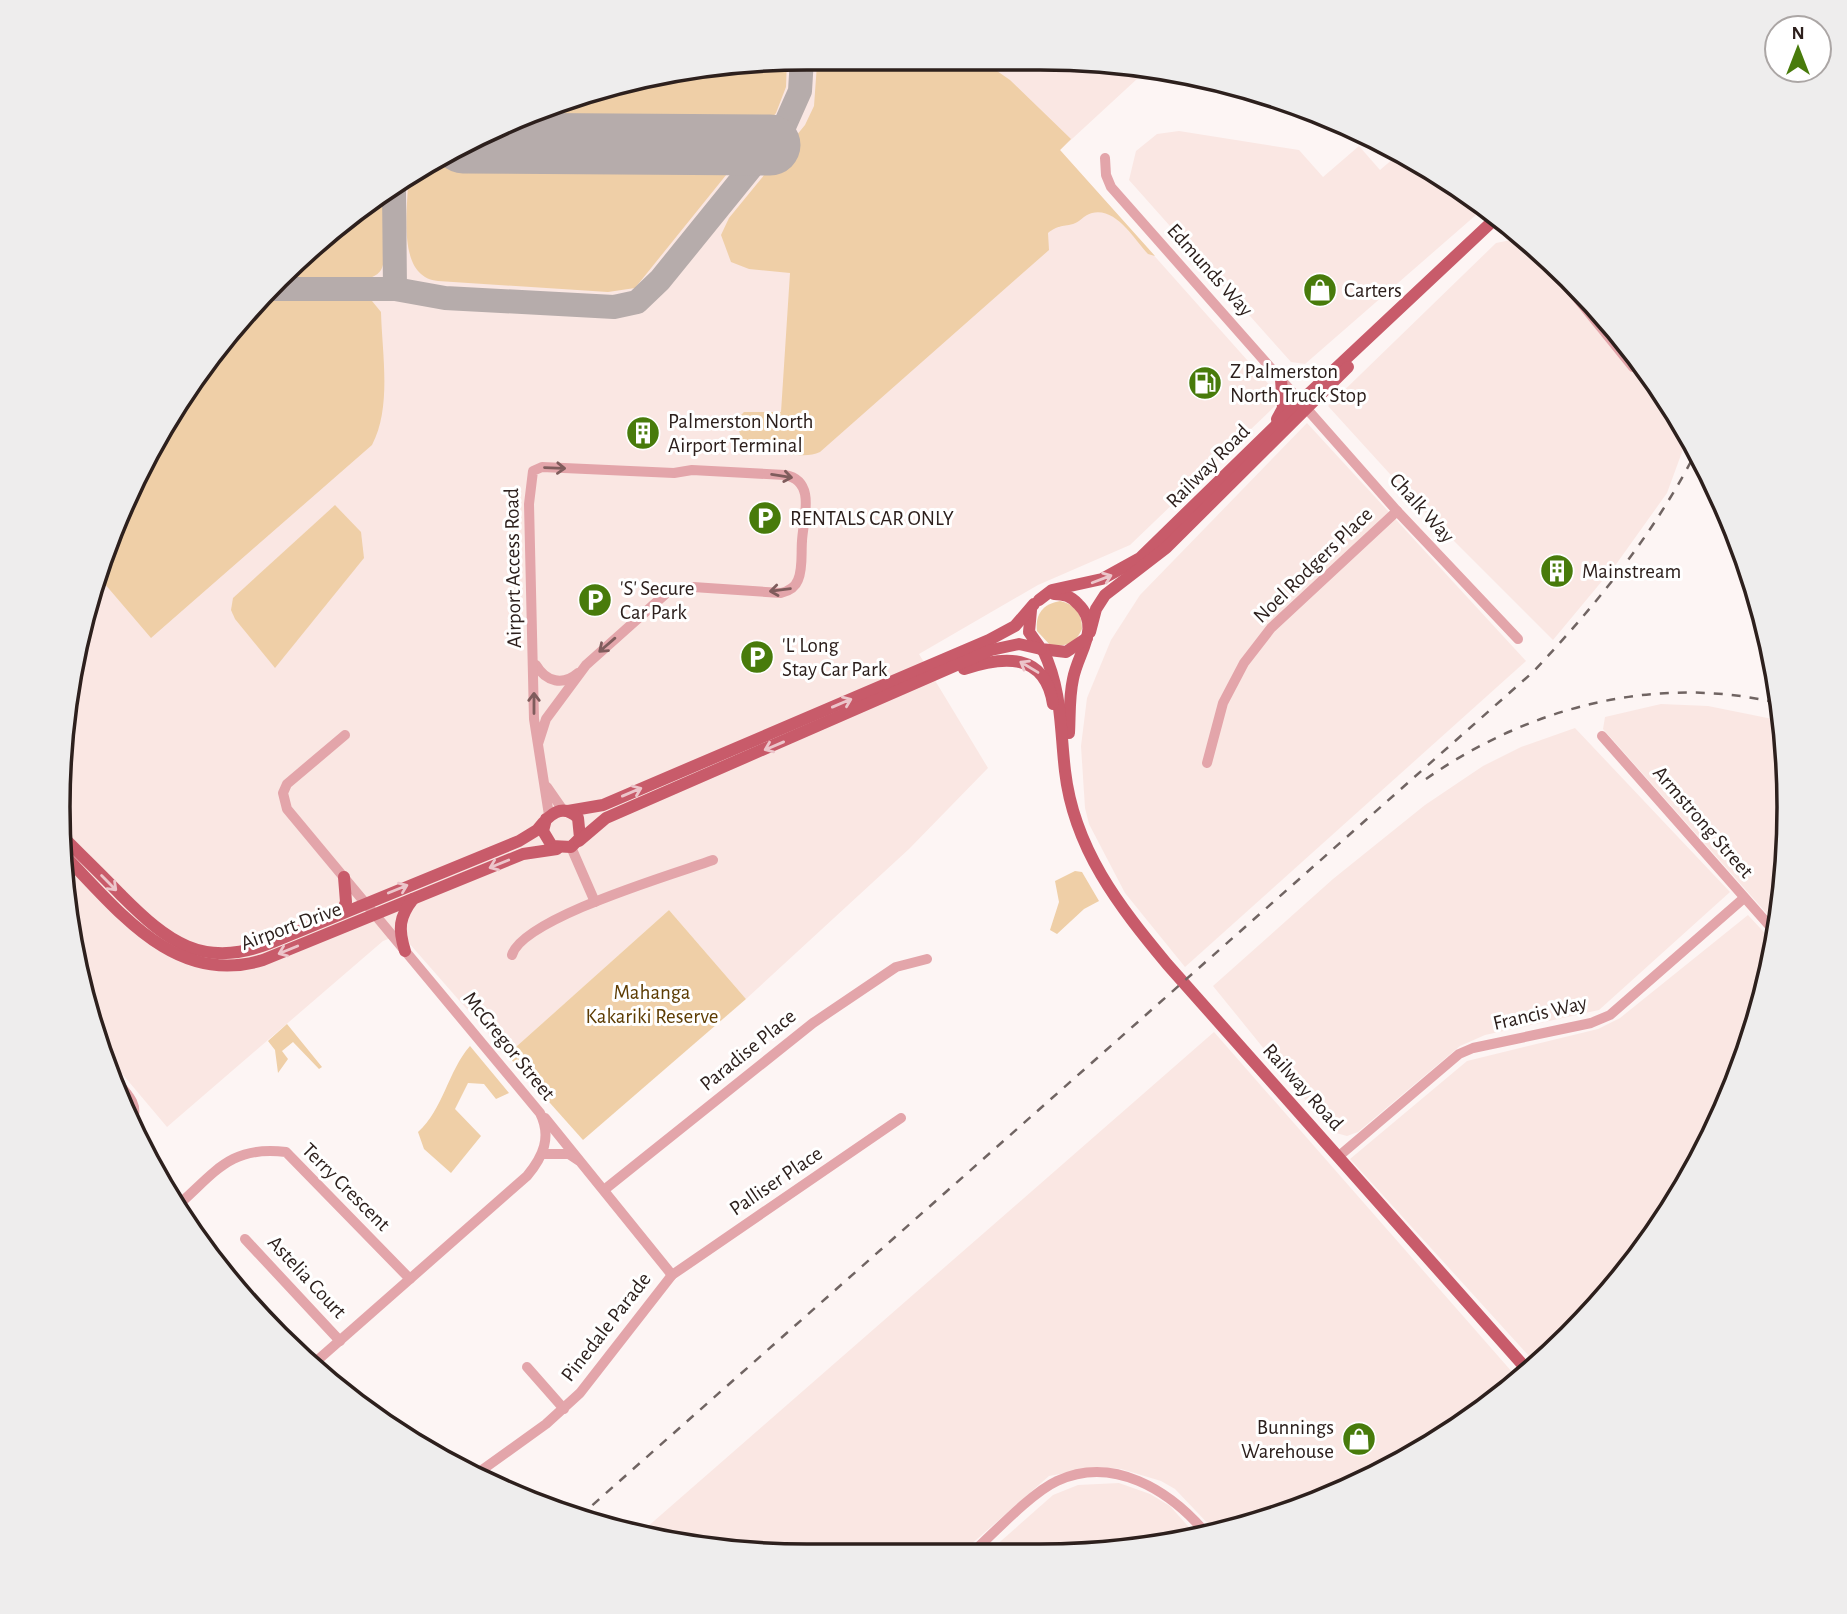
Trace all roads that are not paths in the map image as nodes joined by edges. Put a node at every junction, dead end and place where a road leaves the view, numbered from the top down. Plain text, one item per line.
1 (1105, 158) dead end
2 (1490, 223) edge
3 (1281, 379) junction
4 (1304, 405) junction
5 (1216, 486) junction
6 (1397, 511) junction
7 (1037, 602) junction
8 (1089, 635) junction
9 (1518, 639) dead end
10 (1042, 649) junction
11 (535, 662) junction
12 (586, 665) junction
13 (894, 694) junction
14 (345, 735) dead end
15 (1602, 736) dead end
16 (538, 744) junction
17 (1207, 763) dead end
18 (1065, 773) junction
19 (547, 786) junction
20 (565, 810) junction
21 (1074, 810) junction
22 (548, 817) junction
23 (72, 846) edge
24 (570, 846) junction
25 (713, 860) dead end
26 (73, 864) edge
27 (344, 877) junction
28 (1744, 898) junction
29 (413, 899) junction
30 (365, 902) junction
31 (595, 902) junction
32 (342, 912) junction
33 (374, 915) junction
34 (1768, 924) edge
35 (405, 951) junction
36 (512, 955) dead end
37 (928, 959) dead end
38 (540, 1113) junction
39 (901, 1118) dead end
40 (542, 1154) junction
41 (1339, 1156) junction
42 (578, 1160) junction
43 (604, 1191) junction
44 (184, 1200) edge
45 (245, 1239) dead end
46 (671, 1275) junction
47 (410, 1279) junction
48 (340, 1341) junction
49 (319, 1359) edge
50 (1522, 1364) edge
51 (527, 1367) dead end
52 (564, 1409) junction
53 (481, 1468) edge
54 (1200, 1526) edge
55 (983, 1544) edge

1 - 3 street, Edmunds Way
2 - 4 main road, Railway Road
3 - 4 street, Edmunds Way
3 - 5 main road
4 - 5 main road, Railway Road
4 - 6 street, Chalk Way
4 - 8 main road, Railway Road
7 -> 5 main road, Railway Road
6 - 9 street, Chalk Way
6 - 17 street, Noel Rodgers Place
7 - 8 main road
7 - 10 main road
20 -> 7 main road
8 - 10 main road
8 - 21 main road, Railway Road
10 - 13 main road
10 - 18 main road, Railway Road
11 - 12 street
11 -> 12 street, Airport Access Road
16 -> 11 street, Airport Access Road
12 - 16 street, Airport Access Road
18 -> 13 main road
13 -> 24 main road
14 - 27 street, McGregor Street
15 - 28 street, Armstrong Street
16 - 19 street, Airport Access Road
18 - 21 main road, Railway Road
19 - 20 street, Airport Access Road
19 - 22 street, Airport Access Road
20 - 22 main road
20 - 24 main road
21 - 41 main road, Railway Road
22 - 24 main road
30 -> 22 main road, Airport Drive
23 -> 32 main road, Airport Drive
24 -> 29 main road, Airport Drive
24 - 31 street
25 - 31 street
33 -> 26 main road, Airport Drive
27 - 30 street, McGregor Street
27 - 32 main road
28 - 34 street, Armstrong Street
28 - 41 street, Francis Way
29 - 33 main road, Airport Drive
29 - 35 main road
30 - 32 main road, Airport Drive
30 - 33 street, McGregor Street
31 - 36 street
33 - 35 street, McGregor Street
35 - 38 street, McGregor Street
37 - 43 street, Paradise Place
38 - 40 street, McGregor Street
38 - 42 street, Pinedale Parade
39 - 46 street, Palliser Place
40 - 42 street
40 - 47 street
41 - 50 main road, Railway Road
42 - 43 street, Pinedale Parade
43 - 46 street, Pinedale Parade
44 - 47 street, Terry Crescent
45 - 48 street, Astelia Court
46 - 52 street, Pinedale Parade
47 - 48 street
48 - 49 street
51 - 52 street
52 - 53 street, Pinedale Parade
54 - 55 street

